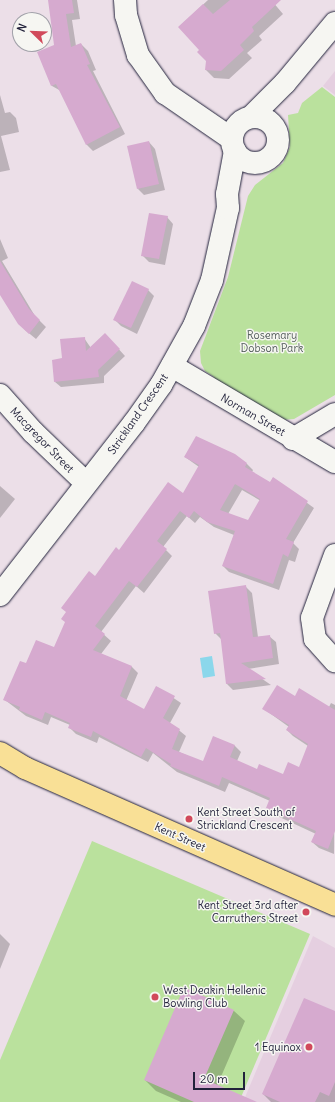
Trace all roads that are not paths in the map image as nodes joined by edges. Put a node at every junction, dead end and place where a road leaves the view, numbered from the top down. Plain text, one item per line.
1 (125, 0) edge
2 (335, 23) edge
3 (285, 83) junction
4 (275, 128) junction
5 (240, 132) junction
6 (263, 162) junction
7 (228, 208) junction
8 (172, 366) junction
9 (0, 395) edge
10 (335, 414) edge
11 (294, 439) junction
12 (335, 462) edge
13 (86, 483) junction
14 (335, 555) edge
15 (0, 595) edge
16 (335, 661) edge
17 (0, 753) edge
18 (0, 763) edge
19 (25, 768) junction
20 (335, 905) edge

1 - 5 street
2 - 3 street
3 - 4 street
3 - 5 street
4 - 5 street
4 - 6 street
5 - 6 street
5 - 7 street, Strickland Crescent
6 - 7 street, Strickland Crescent
7 - 8 street, Strickland Crescent
8 - 11 street, Norman Street
8 - 13 street, Strickland Crescent
9 - 13 street, Macgregor Street
10 - 11 street
11 - 12 street, Norman Street
13 - 15 street, Strickland Crescent
14 - 16 street
17 - 19 main road, Kent Street
18 - 19 main road, Kent Street
19 - 20 main road, Kent Street

